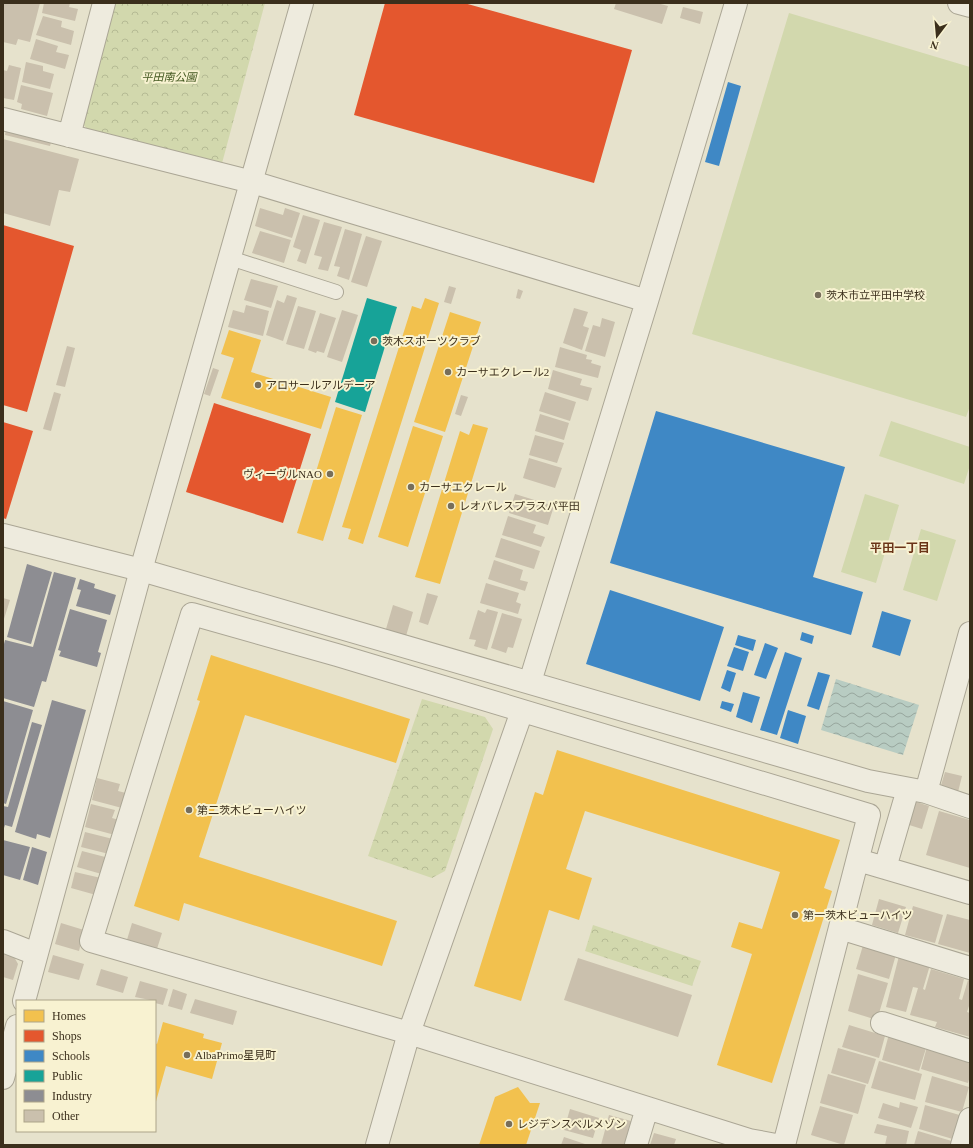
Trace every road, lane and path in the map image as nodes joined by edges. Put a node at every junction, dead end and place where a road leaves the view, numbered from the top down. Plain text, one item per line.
1 (104, 3) edge
2 (302, 3) edge
3 (736, 3) edge
4 (959, 3) edge
5 (970, 6) edge
6 (3, 119) edge
7 (69, 136) junction
8 (252, 182) junction
9 (230, 258) junction
10 (336, 292) dead end
11 (648, 301) junction
12 (3, 535) edge
13 (141, 570) junction
14 (970, 633) edge
15 (530, 682) junction
16 (522, 711) junction
17 (917, 791) junction
18 (970, 807) edge
19 (858, 860) junction
20 (885, 868) junction
21 (970, 893) edge
22 (840, 928) junction
23 (3, 941) edge
24 (36, 954) junction
25 (970, 968) edge
26 (24, 1000) edge
27 (882, 1023) dead end
28 (16, 1030) edge
29 (409, 1034) junction
30 (970, 1051) edge
31 (3, 1078) edge
32 (647, 1108) junction
33 (970, 1119) edge
34 (377, 1145) edge
35 (636, 1145) edge
36 (776, 1145) edge
37 (784, 1145) edge
38 (962, 1145) edge

1 - 7 street
2 - 8 street
3 - 11 street
4 - 5 street
6 - 7 street
7 - 8 street
8 - 9 street
8 - 11 street
9 - 10 lane
9 - 13 street
11 - 15 street
12 - 13 street
13 - 15 street
13 - 24 street
14 - 17 street
15 - 17 street
16 - 19 street
16 - 29 street
16 - 29 street
17 - 18 street
17 - 20 street
19 - 20 street
19 - 22 street
20 - 21 street
22 - 25 street
22 - 37 street
23 - 24 street
24 - 26 street
27 - 30 street
28 - 31 street
29 - 32 street
29 - 34 street
32 - 35 street
32 - 36 street
33 - 38 street

